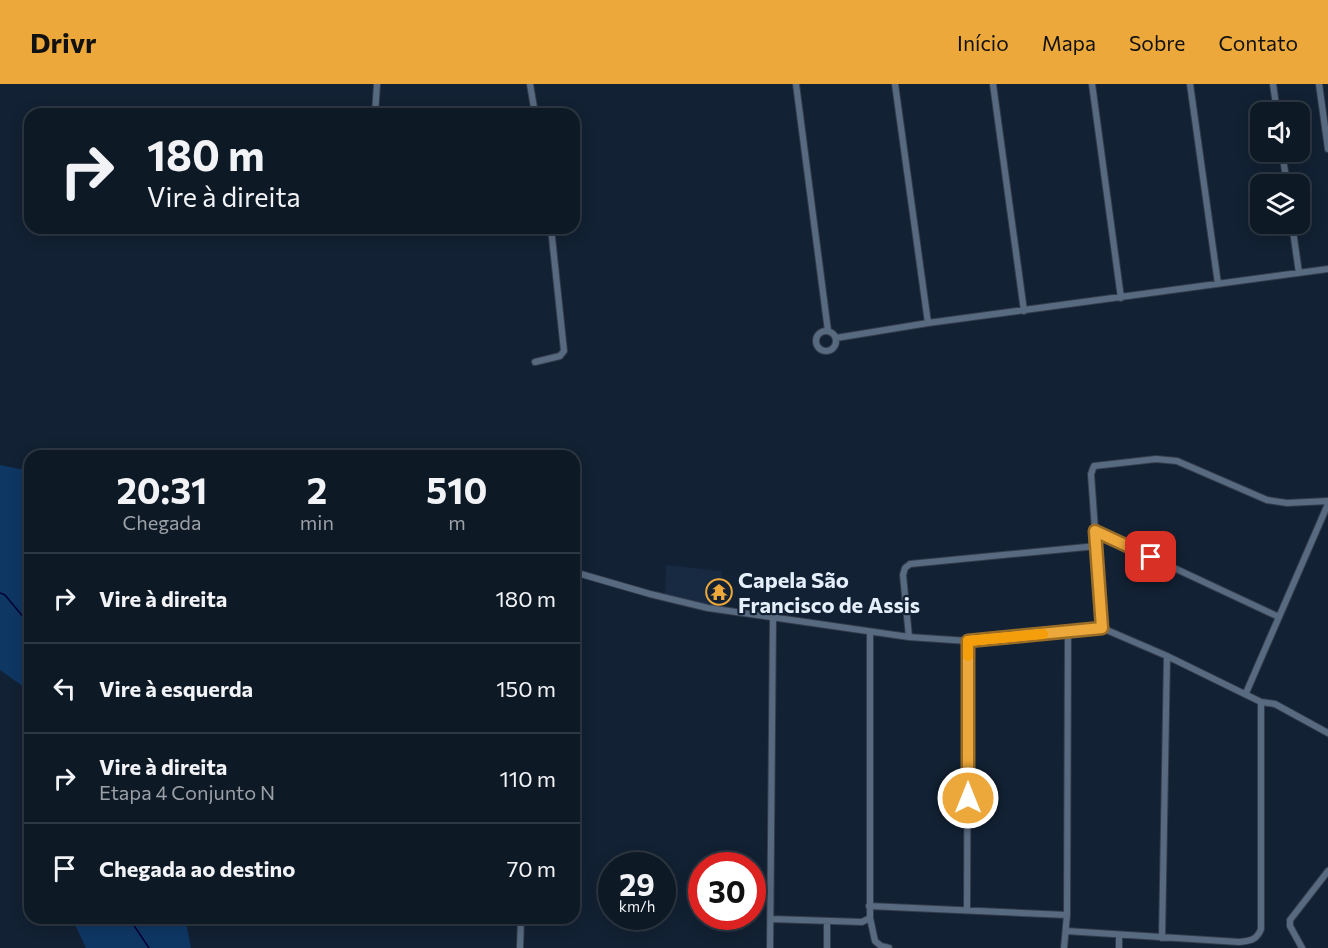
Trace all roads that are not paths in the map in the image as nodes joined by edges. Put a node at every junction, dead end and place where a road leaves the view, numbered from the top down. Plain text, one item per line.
1 (377, 84) edge
2 (530, 84) edge
3 (796, 84) edge
4 (895, 84) edge
5 (993, 84) edge
6 (1092, 84) edge
7 (1190, 84) edge
8 (1273, 84) edge
9 (1319, 84) edge
10 (1276, 102) edge
11 (375, 108) edge
12 (534, 108) edge
13 (1328, 148) edge
14 (552, 234) edge
15 (1293, 234) edge
16 (1328, 269) edge
17 (1299, 273) junction
18 (1218, 284) junction
19 (1121, 298) junction
20 (1024, 311) junction
21 (928, 323) junction
22 (828, 331) junction
23 (836, 338) junction
24 (535, 362) dead end
25 (1328, 503) edge
26 (1095, 531) junction
27 (1096, 546) junction
28 (580, 574) edge
29 (1279, 617) junction
30 (774, 618) junction
31 (1102, 628) junction
32 (1068, 631) junction
33 (870, 632) junction
34 (909, 637) junction
35 (968, 641) junction
36 (1167, 656) junction
37 (1246, 693) junction
38 (1261, 702) junction
39 (1328, 733) edge
40 (1328, 871) edge
41 (869, 906) junction
42 (967, 910) junction
43 (1066, 915) junction
44 (870, 918) junction
45 (771, 919) junction
46 (827, 921) junction
47 (521, 924) edge
48 (1066, 931) junction
49 (1119, 935) junction
50 (1162, 938) junction
51 (520, 948) edge
52 (770, 948) edge
53 (827, 948) edge
54 (889, 948) edge
55 (1064, 948) edge
56 (1119, 948) edge
57 (1302, 948) edge

1 - 11 street
2 - 12 street
3 - 22 street
4 - 21 street
5 - 20 street
6 - 19 street
7 - 18 street
8 - 10 street
9 - 13 street
14 - 24 street
15 - 17 street
16 - 17 street
17 - 18 street
18 - 19 street
19 - 20 street
20 - 21 street
21 - 23 street
22 - 23 street
22 - 23 street
25 - 26 street
25 - 29 street
26 - 27 street
26 - 29 street
27 - 31 street
27 - 34 street
28 - 30 street
29 - 37 street
30 - 33 street
30 - 45 street
31 - 32 street
31 - 36 street
32 - 35 street
32 - 43 street
33 - 34 street
33 - 41 street
34 - 35 street
35 - 42 street
36 - 37 street
36 - 50 street
37 - 38 street
38 - 39 street
38 - 50 street
40 - 57 street
41 - 42 street
41 - 44 street
42 - 43 street
43 - 48 street
44 - 46 street
44 - 54 street
45 - 46 street
45 - 52 street
46 - 53 street
47 - 51 street
48 - 49 street
48 - 55 street
49 - 50 street
49 - 56 street

